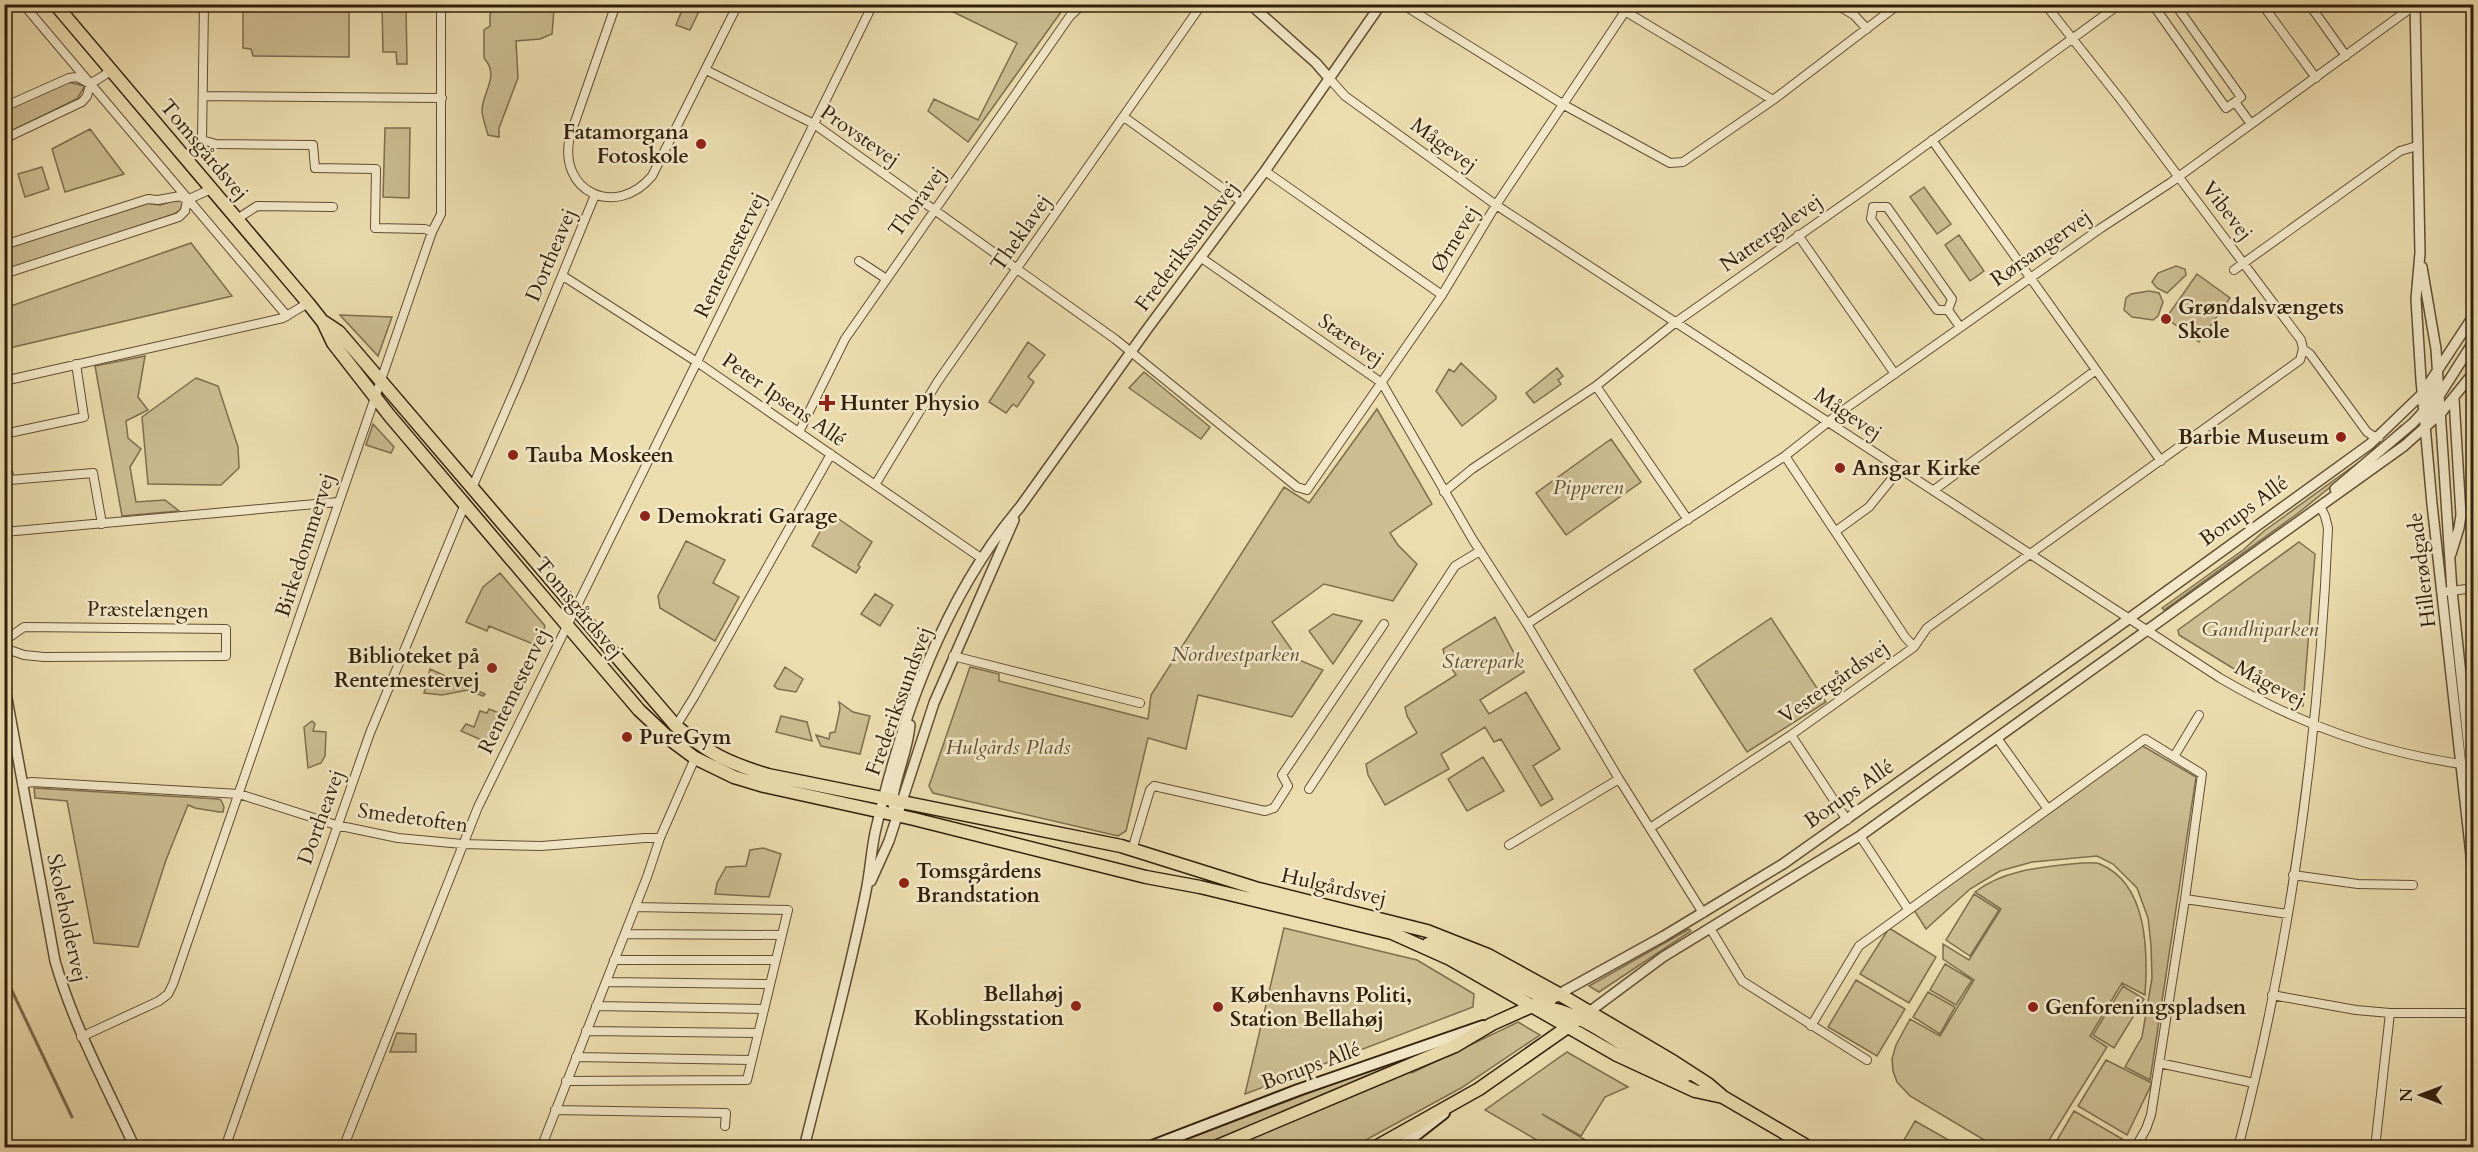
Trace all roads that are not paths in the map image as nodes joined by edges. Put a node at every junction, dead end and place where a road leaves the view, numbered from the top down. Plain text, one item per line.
1 (23, 4) edge
2 (55, 4) edge
3 (204, 4) edge
4 (441, 4) edge
5 (616, 4) edge
6 (738, 4) edge
7 (873, 4) edge
8 (1083, 4) edge
9 (1202, 4) edge
10 (1250, 4) edge
11 (1381, 4) edge
12 (1402, 4) edge
13 (1613, 4) edge
14 (1835, 4) edge
15 (1899, 4) edge
16 (2045, 4) edge
17 (2120, 4) edge
18 (2163, 4) edge
19 (2175, 4) edge
20 (2262, 4) edge
21 (2309, 4) edge
22 (2415, 5) edge
23 (1628, 8) edge
24 (1868, 29) junction
25 (2073, 39) junction
26 (2346, 56) junction
27 (706, 70) junction
28 (111, 71) junction
29 (1329, 78) junction
30 (2316, 78) junction
31 (90, 84) junction
32 (204, 96) junction
33 (442, 98) junction
34 (1773, 100) junction
35 (2235, 102) junction
36 (1564, 105) junction
37 (4, 107) edge
38 (1124, 117) junction
39 (814, 124) junction
40 (2251, 124) junction
41 (4, 139) edge
42 (202, 140) junction
43 (1932, 140) junction
44 (2417, 146) junction
45 (186, 159) junction
46 (1265, 171) junction
47 (2177, 176) junction
48 (211, 189) junction
49 (596, 195) junction
50 (187, 200) junction
51 (1242, 202) junction
52 (1496, 205) junction
53 (333, 207) dead end
54 (933, 209) junction
55 (237, 219) junction
56 (432, 232) junction
57 (1798, 235) junction
58 (4, 245) edge
59 (2420, 253) junction
60 (1200, 257) junction
61 (859, 261) dead end
62 (2244, 263) junction
63 (1017, 270) junction
64 (2234, 270) dead end
65 (4, 274) edge
66 (563, 276) junction
67 (885, 278) junction
68 (2031, 278) junction
69 (1442, 295) junction
70 (308, 303) junction
71 (1948, 310) junction
72 (2474, 315) edge
73 (287, 316) junction
74 (323, 322) junction
75 (1676, 322) junction
76 (1960, 327) junction
77 (2474, 342) edge
78 (2303, 349) junction
79 (1131, 352) junction
80 (697, 362) junction
81 (76, 364) junction
82 (2096, 370) junction
83 (2474, 372) edge
84 (2438, 373) junction
85 (1895, 374) junction
86 (4, 381) edge
87 (380, 382) junction
88 (1382, 383) junction
89 (1596, 386) junction
90 (2474, 387) edge
91 (2422, 394) junction
92 (375, 396) junction
93 (2439, 396) junction
94 (2454, 399) junction
95 (2424, 411) junction
96 (2441, 413) junction
97 (1830, 422) junction
98 (2425, 429) junction
99 (799, 432) junction
100 (4, 434) edge
101 (2379, 437) junction
102 (4, 453) edge
103 (831, 454) junction
104 (1785, 456) junction
105 (2161, 461) junction
106 (1899, 470) junction
107 (875, 485) junction
108 (472, 488) junction
109 (1307, 490) joint
110 (1934, 490) junction
111 (1444, 492) junction
112 (338, 502) junction
113 (465, 504) junction
114 (2320, 506) junction
115 (1020, 507) junction
116 (1688, 520) junction
117 (2298, 522) junction
118 (102, 524) junction
119 (1836, 531) junction
120 (4, 532) edge
121 (1480, 551) junction
122 (2030, 554) junction
123 (2449, 557) junction
124 (981, 558) junction
125 (992, 565) junction
126 (2474, 588) edge
127 (2447, 592) junction
128 (575, 607) junction
129 (2129, 618) junction
130 (566, 624) junction
131 (1384, 624) dead end
132 (1527, 624) junction
133 (2147, 631) junction
134 (4, 641) edge
135 (1914, 647) junction
136 (4, 648) edge
137 (953, 656) junction
138 (4, 682) edge
139 (1140, 703) dead end
140 (2199, 715) dead end
141 (676, 726) junction
142 (2314, 727) junction
143 (1791, 735) junction
144 (1997, 738) junction
145 (2175, 755) junction
146 (695, 758) junction
147 (2469, 765) edge
148 (1619, 779) junction
149 (22, 784) junction
150 (1309, 789) dead end
151 (239, 794) junction
152 (2474, 796) edge
153 (893, 800) junction
154 (2047, 808) junction
155 (880, 811) junction
156 (898, 815) junction
157 (1847, 820) junction
158 (336, 825) junction
159 (1650, 828) junction
160 (1860, 836) junction
161 (660, 838) junction
162 (462, 844) junction
163 (1509, 845) dead end
164 (1132, 850) junction
165 (2294, 875) junction
166 (2474, 882) edge
167 (2413, 885) dead end
168 (866, 891) junction
169 (2185, 899) junction
170 (635, 907) junction
171 (1908, 909) junction
172 (1703, 913) junction
173 (2288, 914) junction
174 (1710, 928) junction
175 (625, 934) junction
176 (782, 934) junction
177 (1413, 942) junction
178 (614, 960) junction
179 (776, 960) junction
180 (606, 982) junction
181 (770, 984) junction
182 (2272, 995) junction
183 (1553, 997) junction
184 (596, 1006) junction
185 (1531, 1006) junction
186 (764, 1009) junction
187 (2390, 1013) junction
188 (2474, 1013) edge
189 (1584, 1016) junction
190 (1492, 1024) junction
191 (1811, 1026) junction
192 (1567, 1027) junction
193 (586, 1031) junction
194 (758, 1033) junction
195 (81, 1037) junction
196 (576, 1057) junction
197 (751, 1060) junction
198 (1867, 1060) dead end
199 (2159, 1063) junction
200 (566, 1081) junction
201 (2254, 1083) junction
202 (1464, 1097) junction
203 (1723, 1097) junction
204 (555, 1110) junction
205 (725, 1126) dead end
206 (135, 1148) edge
207 (225, 1148) edge
208 (343, 1148) edge
209 (541, 1148) edge
210 (804, 1148) edge
211 (1147, 1148) edge
212 (1213, 1148) edge
213 (1374, 1148) edge
214 (1399, 1148) edge
215 (1810, 1148) edge
216 (2135, 1148) edge
217 (2238, 1148) edge
218 (2374, 1148) edge

1 - 31 street
2 - 28 main road, Tomsgårdsvej
3 - 32 street
4 - 33 street, Birkedommervej
5 - 49 street, Dortheavej
6 - 27 street
7 - 39 street, Rentemestervej
8 - 54 street, Thoravej
9 - 38 street, Theklavej
10 - 29 street
11 - 29 street, Frederikssundsvej
12 - 36 street
13 - 23 street
14 - 24 street
15 - 24 street
16 - 25 street, Vibevej
17 - 25 street, Nattergalevej
18 - 35 street
19 - 35 street
20 - 30 street
21 - 26 street
22 - 26 street, Rørsangervej
22 - 44 street, Hillerødgade
23 - 34 street
23 - 36 street, Ørnevej
24 - 34 street
25 - 43 street, Nattergalevej
25 - 47 street, Vibevej
26 - 30 street, Rørsangervej
27 - 39 street, Provstevej
27 - 49 street
28 - 31 street
28 - 45 main road, Tomsgårdsvej
29 - 46 street, Frederikssundsvej
29 - 52 street, Mågevej
30 - 40 street, Rørsangervej
31 - 37 street
31 - 41 street
31 - 50 street
32 - 33 street
32 - 42 street
33 - 56 street, Birkedommervej
34 - 36 street
35 - 40 street
36 - 52 street, Ørnevej
38 - 51 street
38 - 63 street, Theklavej
39 - 54 street, Provstevej
39 - 80 street, Rentemestervej
40 - 47 street, Rørsangervej
42 - 45 street
42 - 56 street
43 - 57 street, Nattergalevej
43 - 68 street
44 - 59 street, Hillerødgade
44 - 62 street
45 - 48 main road, Tomsgårdsvej
46 - 51 street, Frederikssundsvej
46 - 69 street
47 - 62 street, Vibevej
47 - 68 street, Rørsangervej
48 - 50 street
48 - 55 main road, Tomsgårdsvej
49 - 66 street, Dortheavej
50 - 58 street
50 - 65 street
50 - 73 street
51 - 60 street, Frederikssundsvej
52 - 69 street, Ørnevej
52 - 75 street, Mågevej
53 - 55 street
54 - 63 street, Provstevej
54 - 67 street, Thoravej
55 - 70 main road, Tomsgårdsvej
56 - 87 street, Birkedommervej
57 - 75 street, Nattergalevej
57 - 85 street
59 - 84 street, Hillerødgade
59 - 91 street, Hillerødgade
60 - 79 street, Frederikssundsvej
60 - 88 street, Stærevej
61 - 67 street
62 - 64 street
62 - 78 street, Vibevej
63 - 79 street, Provstevej
63 - 107 street, Theklavej
66 - 80 street, Peter Ipsens Allé
66 - 108 street, Dortheavej
67 - 99 street, Thoravej
68 - 76 street, Rørsangervej
68 - 82 street
69 - 88 street, Ørnevej
70 - 73 street
70 - 74 main road, Tomsgårdsvej
71 - 71 street
71 - 76 street
72 - 84 street, Borups Allé
73 - 81 street
74 - 87 main road, Tomsgårdsvej
74 - 92 main road, Tomsgårdsvej
75 - 89 street, Nattergalevej
75 - 97 street, Mågevej
76 - 85 street, Rørsangervej
77 - 93 street
78 - 101 street, Vibevej
78 - 105 street, Vestergårdsvej
79 - 109 street, Provstevej
79 - 115 street, Frederikssundsvej
80 - 99 street, Peter Ipsens Allé
80 - 128 street, Rentemestervej
81 - 86 street
81 - 100 street
82 - 105 street
82 - 110 street
83 - 94 street, Borups Allé
84 - 91 street, Borups Allé
84 - 93 street, Hillerødgade
84 - 95 street
85 - 97 street, Rørsangervej
87 - 92 street, Birkedommervej
87 - 108 main road, Tomsgårdsvej
88 - 109 street, Ørnevej
88 - 111 street, Stærevej
89 - 111 street, Nattergalevej
89 - 116 street
90 - 94 street, Borups Allé
91 - 95 street, Hillerødgade
91 - 101 street, Borups Allé
92 - 112 street, Birkedommervej
92 - 113 main road, Tomsgårdsvej
93 - 96 street, Hillerødgade
93 - 98 street
94 - 96 street, Borups Allé
94 - 123 street
95 - 98 street, Hillerødgade
95 - 117 street
96 - 98 street, Borups Allé
96 - 123 street, Hillerødgade
97 - 104 street, Rørsangervej
97 - 106 street, Mågevej
98 - 114 street, Borups Allé
98 - 127 street, Hillerødgade
99 - 103 street, Peter Ipsens Allé
101 - 129 street, Borups Allé
102 - 118 street
103 - 107 street, Peter Ipsens Allé
103 - 141 street
104 - 116 street, Rørsangervej
104 - 119 street
105 - 122 street, Vestergårdsvej
106 - 110 street, Mågevej
106 - 119 street
107 - 124 street, Peter Ipsens Allé
108 - 128 main road, Tomsgårdsvej
110 - 122 street, Mågevej
111 - 121 street, Stærevej
112 - 118 street
112 - 151 street, Birkedommervej
113 - 130 main road, Tomsgårdsvej
113 - 158 street, Dortheavej
114 - 117 street, Borups Allé
114 - 142 street
115 - 124 street, Frederikssundsvej
115 - 125 street, Frederikssundsvej
116 - 132 street, Rørsangervej
117 - 133 street, Borups Allé
118 - 120 street
119 - 135 street
121 - 132 street, Stærevej
121 - 150 street
122 - 129 street, Mågevej
122 - 135 street, Vestergårdsvej
123 - 127 street, Hillerødgade
124 - 125 street
124 - 153 street, Frederikssundsvej
125 - 137 street, Frederikssundsvej
126 - 127 street
127 - 147 street, Hillerødgade
128 - 130 street, Rentemestervej
128 - 141 main road, Tomsgårdsvej
129 - 133 street, Mågevej
129 - 157 street, Borups Allé
130 - 146 main road, Tomsgårdsvej
130 - 162 street, Rentemestervej
131 - 164 street
132 - 148 street, Stærevej
133 - 142 street, Mågevej
133 - 144 street, Borups Allé
134 - 136 street, Præstelængen
135 - 143 street, Vestergårdsvej
137 - 139 street
137 - 153 street, Frederikssundsvej
138 - 149 street, Skoleholdervej
140 - 145 street
141 - 153 main road, Tomsgårdsvej
142 - 147 street, Mågevej
142 - 165 street
143 - 157 street
143 - 159 street, Vestergårdsvej
144 - 154 street
144 - 160 street, Borups Allé
145 - 154 street
145 - 169 street
146 - 155 main road, Tomsgårdsvej
146 - 161 street
147 - 152 street, Hillerødgade
147 - 166 street, Hillerødgade
148 - 159 street, Stærevej
148 - 163 street
149 - 151 street, Smedetoften
149 - 195 street, Skoleholdervej
151 - 158 street, Smedetoften
151 - 195 street, Birkedommervej
153 - 155 street, Frederikssundsvej
153 - 156 street, Frederikssundsvej
153 - 164 main road, Hulgårdsvej
154 - 171 street
155 - 156 main road, Hulgårdsvej
155 - 168 street, Frederikssundsvej
156 - 168 street, Frederikssundsvej
156 - 177 main road, Hulgårdsvej
157 - 172 street, Borups Allé
158 - 162 street, Smedetoften
158 - 207 street, Dortheavej
159 - 172 street, Stærevej
160 - 171 street, Borups Allé
160 - 174 street, Borups Allé
161 - 162 street, Smedetoften
161 - 170 street
162 - 208 street, Rentemestervej
164 - 183 main road, Hulgårdsvej
165 - 167 street
165 - 173 street
168 - 210 street, Frederikssundsvej
169 - 173 street
169 - 199 street
170 - 175 street
170 - 176 street
171 - 191 street
172 - 183 street, Borups Allé
173 - 182 street
174 - 189 street, Borups Allé
174 - 191 street
175 - 176 street
175 - 178 street
176 - 179 street
177 - 183 main road
177 - 185 main road, Hulgårdsvej
178 - 179 street
178 - 180 street
179 - 181 street
180 - 181 street
180 - 184 street
181 - 186 street
182 - 187 street
182 - 201 street
183 - 185 main road, Borups Allé
183 - 189 main road, Hulgårdsvej
184 - 186 street
184 - 193 street
185 - 189 main road
185 - 190 main road, Borups Allé
185 - 192 main road, Hulgårdsvej
186 - 194 street
187 - 188 street
187 - 218 street
189 - 192 main road, Borups Allé
189 - 203 main road, Hulgårdsvej
190 - 211 main road, Borups Allé
190 - 212 main road
191 - 198 street
192 - 202 main road, Borups Allé
192 - 203 main road, Hulgårdsvej
193 - 194 street
193 - 196 street
194 - 197 street
195 - 206 street, Skoleholdervej
196 - 197 street
196 - 200 street
197 - 200 street
199 - 201 street
199 - 216 street
200 - 204 street
201 - 217 street
202 - 213 main road
202 - 214 main road, Borups Allé
203 - 215 main road, Hulgårdsvej
204 - 205 street
204 - 209 street

